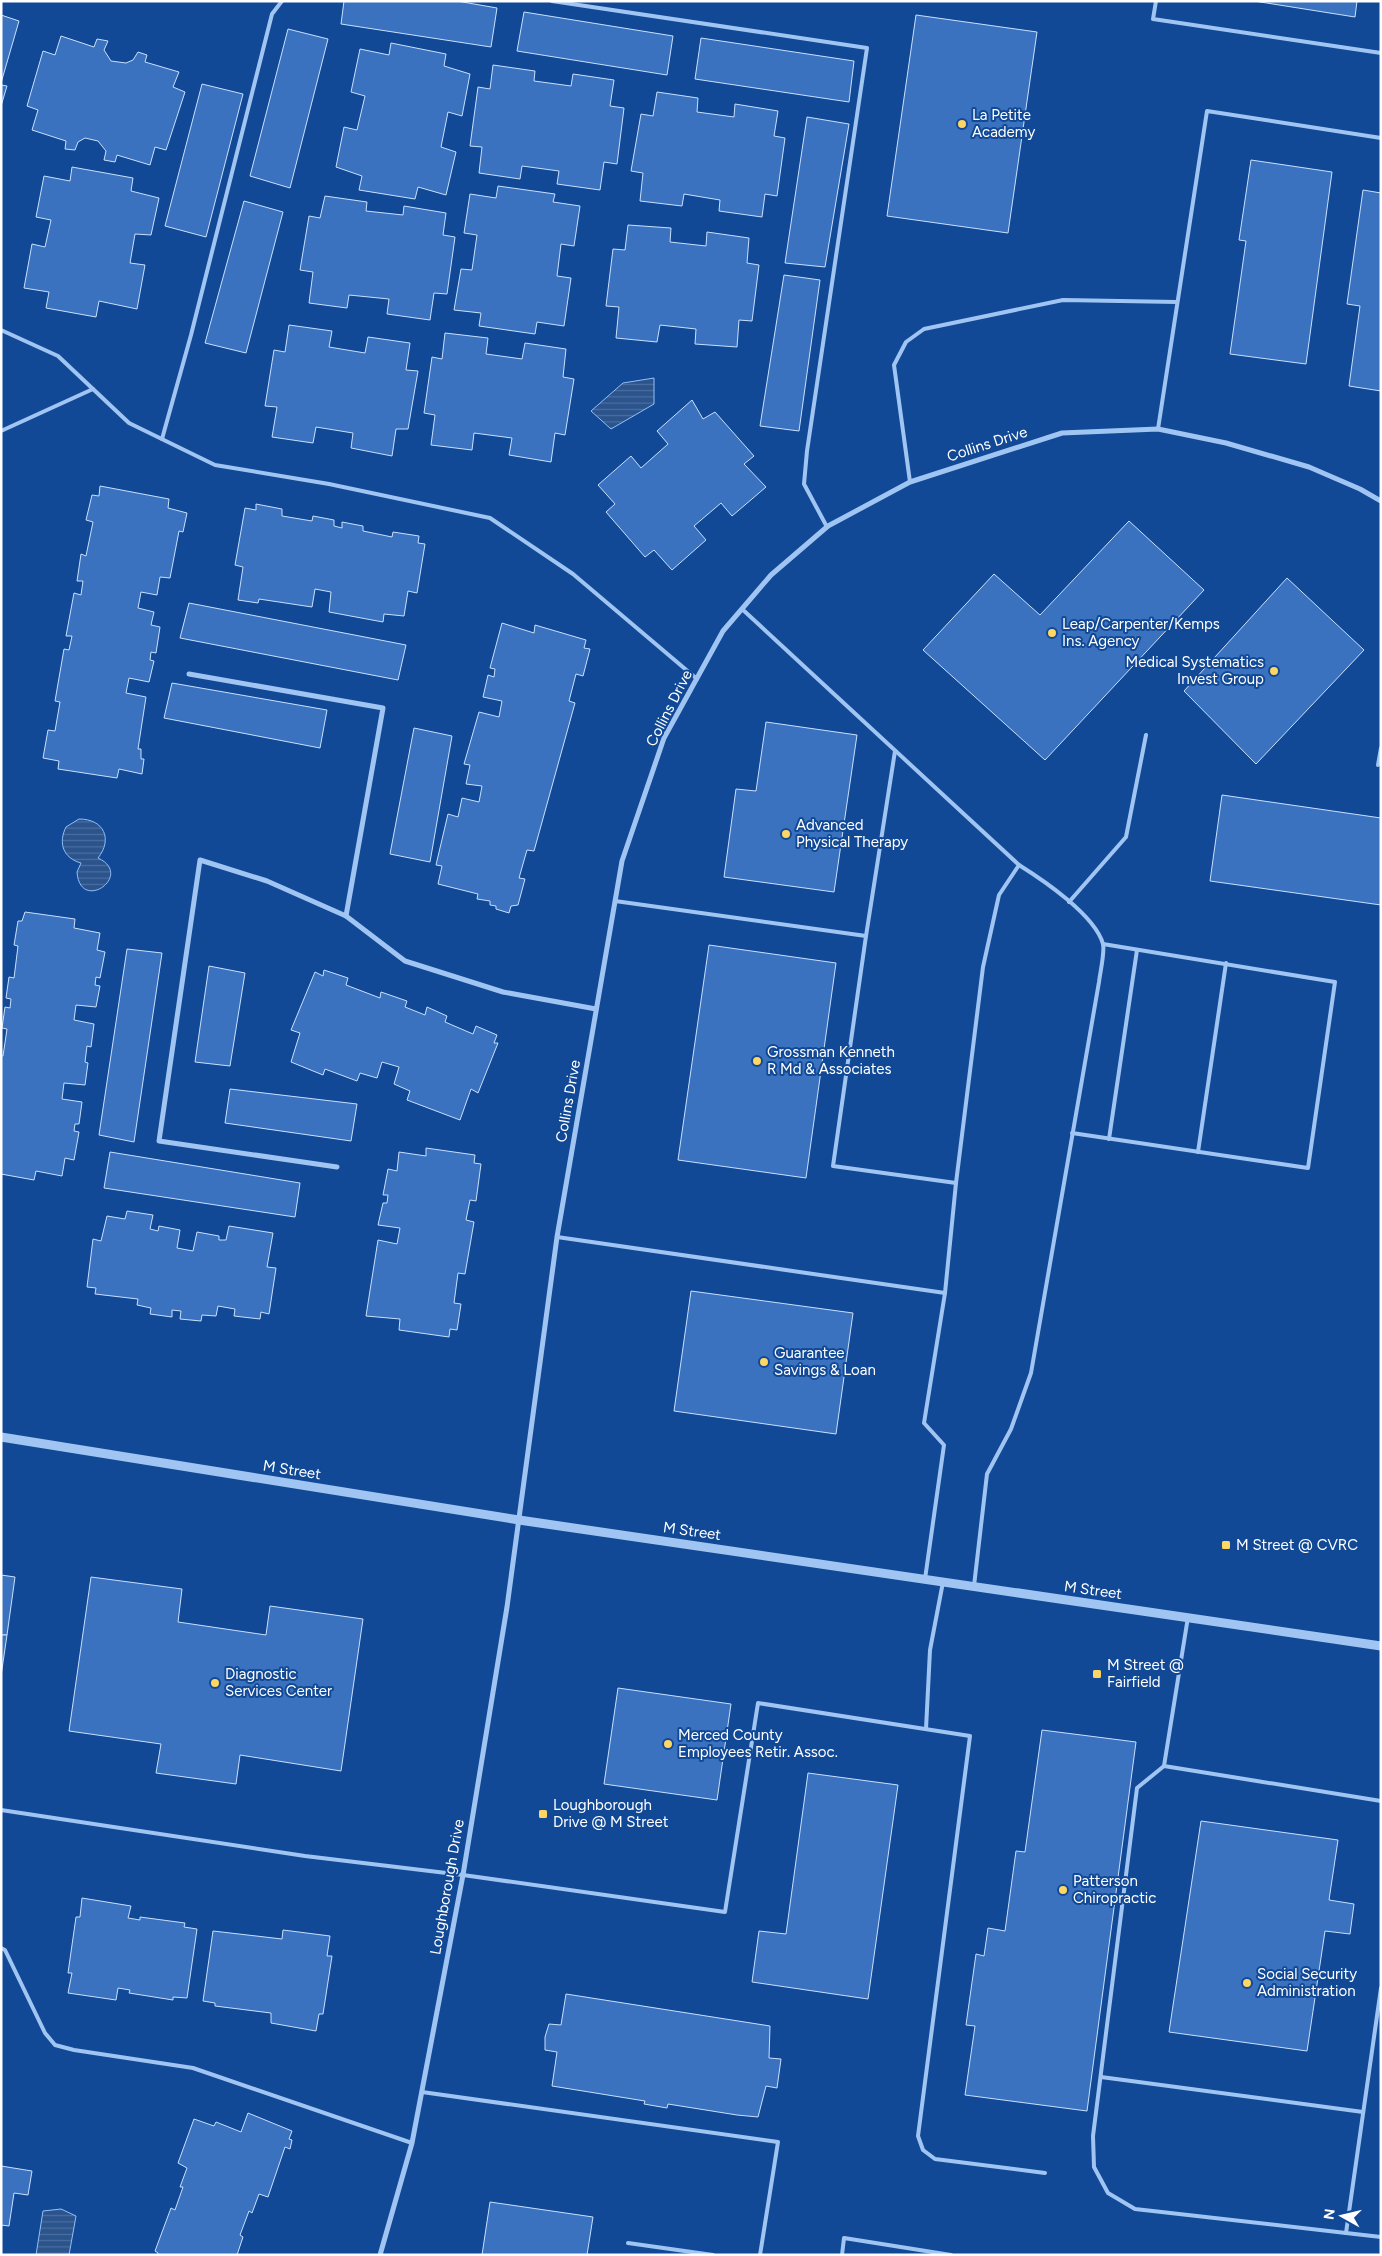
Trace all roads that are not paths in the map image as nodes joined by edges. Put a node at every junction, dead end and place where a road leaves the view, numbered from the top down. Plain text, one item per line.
1 (282, 1) edge
2 (552, 1) edge
3 (1156, 1) edge
4 (1381, 53) edge
5 (1381, 138) edge
6 (1177, 302) junction
7 (1, 330) edge
8 (93, 389) junction
9 (1158, 429) junction
10 (1, 432) edge
11 (162, 439) junction
12 (910, 482) junction
13 (1381, 500) edge
14 (827, 526) junction
15 (742, 609) junction
16 (189, 674) dead end
17 (697, 679) junction
18 (1146, 735) dead end
19 (1381, 748) edge
20 (895, 751) junction
21 (1378, 766) dead end
22 (1019, 865) junction
23 (616, 901) junction
24 (1069, 902) junction
25 (346, 916) junction
26 (866, 936) junction
27 (1103, 944) junction
28 (1137, 950) junction
29 (1226, 963) junction
30 (596, 1009) junction
31 (1072, 1134) junction
32 (1109, 1139) junction
33 (1198, 1152) junction
34 (337, 1167) dead end
35 (956, 1183) junction
36 (557, 1237) junction
37 (944, 1293) junction
38 (1, 1437) edge
39 (519, 1520) junction
40 (925, 1579) junction
41 (943, 1582) junction
42 (974, 1586) junction
43 (1188, 1618) junction
44 (1381, 1646) edge
45 (926, 1729) junction
46 (1164, 1766) junction
47 (1381, 1801) edge
48 (1, 1810) edge
49 (463, 1875) junction
50 (1, 1948) edge
51 (1381, 1988) edge
52 (1101, 2077) junction
53 (422, 2092) junction
54 (1363, 2112) junction
55 (412, 2143) junction
56 (1045, 2173) dead end
57 (1346, 2233) junction
58 (1381, 2237) edge
59 (628, 2243) dead end
60 (380, 2255) edge
61 (713, 2255) edge
62 (760, 2255) edge
63 (842, 2255) edge
64 (950, 2255) edge

1 - 11 lane
2 - 14 lane
3 - 4 lane
5 - 6 lane
6 - 9 lane
6 - 12 lane
7 - 8 lane
8 - 10 lane
8 - 11 lane
9 - 12 street, Collins Drive
9 - 13 street, Collins Drive
11 - 17 lane
12 - 14 street, Collins Drive
14 - 15 street, Collins Drive
15 - 17 street, Collins Drive
15 - 20 lane
16 - 25 street
17 - 23 street, Collins Drive
18 - 24 lane
19 - 21 lane
20 - 22 lane
20 - 26 lane
22 - 24 lane
22 - 35 lane
23 - 26 lane
23 - 30 street, Collins Drive
24 - 27 lane
25 - 30 street
25 - 34 street
26 - 35 lane
27 - 28 lane
27 - 31 lane
28 - 29 lane
28 - 32 lane
29 - 33 lane
29 - 33 lane
30 - 36 street, Collins Drive
31 - 32 lane
31 - 42 lane
32 - 33 lane
35 - 37 lane
36 - 37 lane
36 - 39 street, Collins Drive
37 - 40 lane
38 - 39 street, M Street
39 - 40 street, M Street
39 - 49 street, Loughborough Drive
40 - 41 street, M Street
41 - 42 street, M Street
41 - 45 lane
42 - 43 street, M Street
43 - 44 street, M Street
43 - 46 lane
45 - 49 lane
45 - 56 lane
46 - 47 lane
46 - 52 lane
48 - 49 lane
49 - 53 street, Loughborough Drive
50 - 55 lane
51 - 54 lane
52 - 54 lane
52 - 57 lane
53 - 55 street, Loughborough Drive
53 - 62 lane
54 - 57 lane
55 - 60 street, Loughborough Drive
57 - 58 lane
59 - 61 lane
63 - 64 lane

